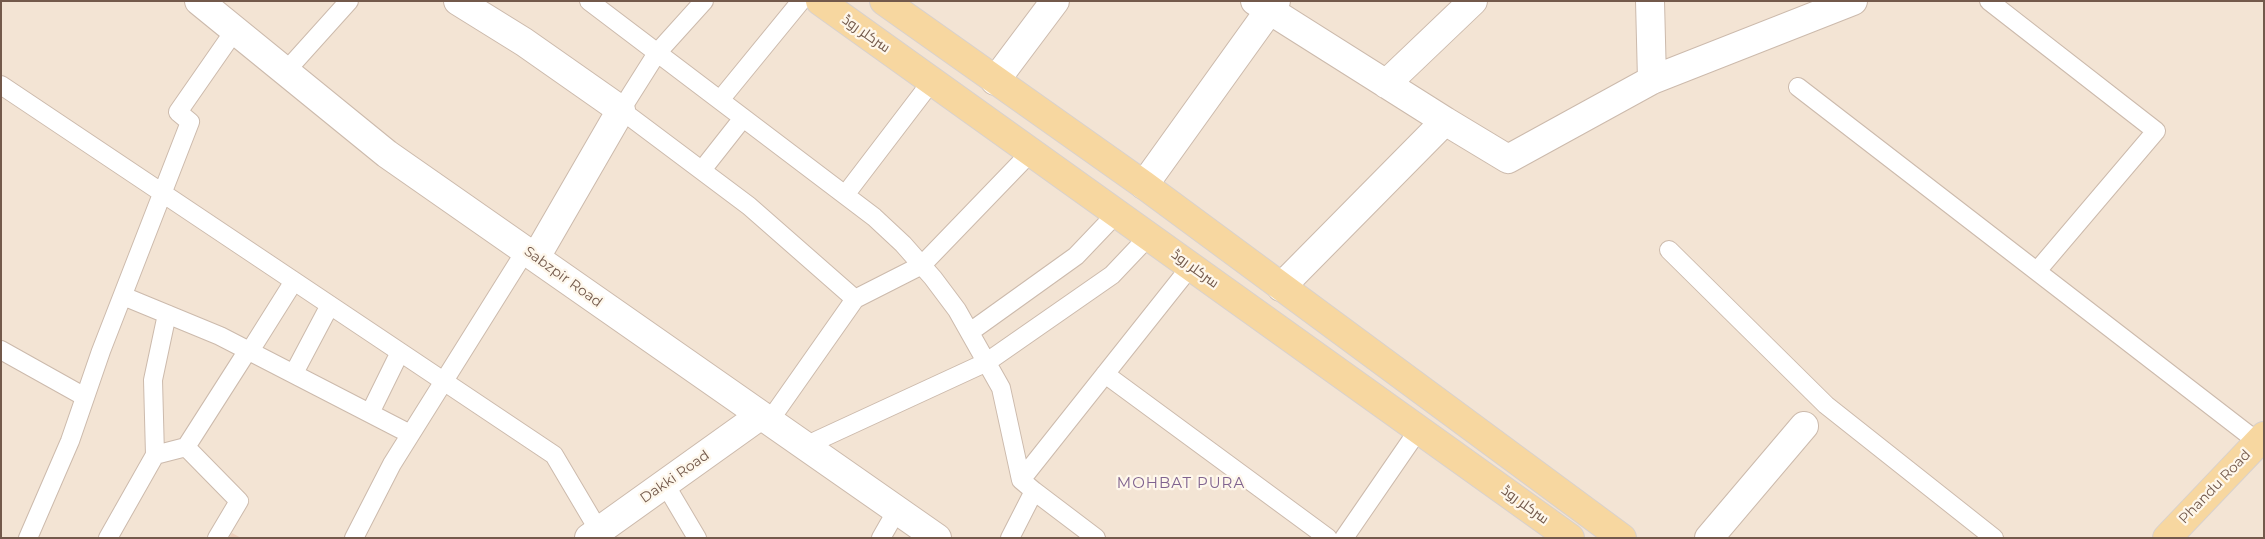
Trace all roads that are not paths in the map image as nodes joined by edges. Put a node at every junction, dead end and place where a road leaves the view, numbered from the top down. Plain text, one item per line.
1 (199, 1) edge
2 (349, 1) edge
3 (458, 1) edge
4 (589, 1) edge
5 (704, 1) edge
6 (801, 1) edge
7 (821, 1) edge
8 (884, 1) edge
9 (1055, 1) edge
10 (1473, 1) edge
11 (1650, 1) edge
12 (1853, 1) edge
13 (1989, 1) edge
14 (1267, 4) edge
15 (234, 30) junction
16 (658, 53) junction
17 (286, 71) junction
18 (1652, 80) junction
19 (932, 81) junction
20 (995, 81) junction
21 (1386, 84) junction
22 (1, 85) edge
23 (1798, 87) dead end
24 (720, 100) junction
25 (621, 110) junction
26 (743, 118) junction
27 (1445, 121) junction
28 (1031, 152) junction
29 (702, 170) junction
30 (1144, 185) junction
31 (162, 193) junction
32 (845, 195) junction
33 (1117, 213) junction
34 (1149, 236) junction
35 (1669, 250) dead end
36 (531, 254) junction
37 (922, 265) junction
38 (1191, 266) junction
39 (2037, 271) junction
40 (294, 281) junction
41 (1281, 287) junction
42 (123, 296) junction
43 (855, 298) junction
44 (330, 305) junction
45 (1256, 313) junction
46 (167, 314) junction
47 (970, 332) junction
48 (1, 350) edge
49 (249, 351) junction
50 (400, 352) junction
51 (987, 362) junction
52 (294, 373) junction
53 (1105, 374) junction
54 (443, 380) junction
55 (85, 397) junction
56 (370, 413) junction
57 (765, 418) junction
58 (1804, 426) dead end
59 (1418, 429) junction
60 (410, 434) junction
61 (2261, 439) edge
62 (805, 446) junction
63 (186, 447) junction
64 (155, 455) junction
65 (665, 484) junction
66 (1027, 486) junction
67 (897, 510) junction
68 (594, 534) edge
69 (28, 538) edge
70 (108, 538) edge
71 (217, 538) edge
72 (354, 538) edge
73 (697, 538) edge
74 (881, 538) edge
75 (937, 538) edge
76 (1010, 538) edge
77 (1096, 538) edge
78 (1328, 538) edge
79 (1344, 538) edge
80 (1570, 538) edge
81 (1622, 538) edge
82 (1709, 538) edge
83 (1994, 538) edge
84 (2166, 538) edge

1 - 15 street, Sabzpir Road
2 - 17 lane
3 - 25 street
4 - 16 lane
5 - 16 lane
6 - 24 lane
7 - 19 main road, سرکلر روڈ
8 - 20 main road
9 - 20 street
10 - 21 street
11 - 18 street
12 - 18 street
13 - 39 lane
14 - 21 street
14 - 30 street
15 - 17 street, Sabzpir Road
15 - 31 lane
16 - 24 lane
16 - 25 lane
17 - 36 street, Sabzpir Road
18 - 27 street
19 - 28 main road, سرکلر روڈ
19 - 32 lane
20 - 30 main road
21 - 27 street
22 - 31 lane
23 - 39 lane
24 - 26 lane
25 - 29 lane
25 - 36 street
26 - 29 lane
26 - 32 lane
27 - 41 street
28 - 33 main road, سرکلر روڈ
28 - 37 lane
29 - 43 lane
30 - 41 main road
31 - 40 lane
31 - 42 lane
32 - 37 lane
33 - 34 main road, سرکلر روڈ
33 - 47 lane
34 - 38 main road, سرکلر روڈ
34 - 51 lane
35 - 83 lane
36 - 54 lane
36 - 57 street, Sabzpir Road
37 - 43 lane
37 - 47 lane
38 - 45 main road, سرکلر روڈ
38 - 53 lane
39 - 61 lane
40 - 44 lane
40 - 49 lane
41 - 45 main road
41 - 81 main road
42 - 46 lane
42 - 55 lane
43 - 57 lane
44 - 50 lane
44 - 52 lane
45 - 59 main road, سرکلر روڈ
46 - 49 lane
46 - 64 lane
47 - 51 lane
48 - 55 lane
49 - 52 lane
49 - 63 lane
50 - 54 lane
50 - 56 lane
51 - 62 lane
51 - 66 lane
52 - 56 lane
53 - 66 lane
53 - 78 lane
54 - 60 lane
54 - 68 lane
55 - 69 lane
56 - 60 lane
57 - 62 street, Sabzpir Road
57 - 65 street, Dakki Road
58 - 82 street
59 - 79 lane
59 - 80 main road, سرکلر روڈ
60 - 72 lane
61 - 84 main road, Phandu Road
62 - 67 street, Sabzpir Road
63 - 64 lane
63 - 71 lane
64 - 70 lane
65 - 68 street, Dakki Road
65 - 73 lane
66 - 76 lane
66 - 77 lane
67 - 74 lane
67 - 75 street, Sabzpir Road

